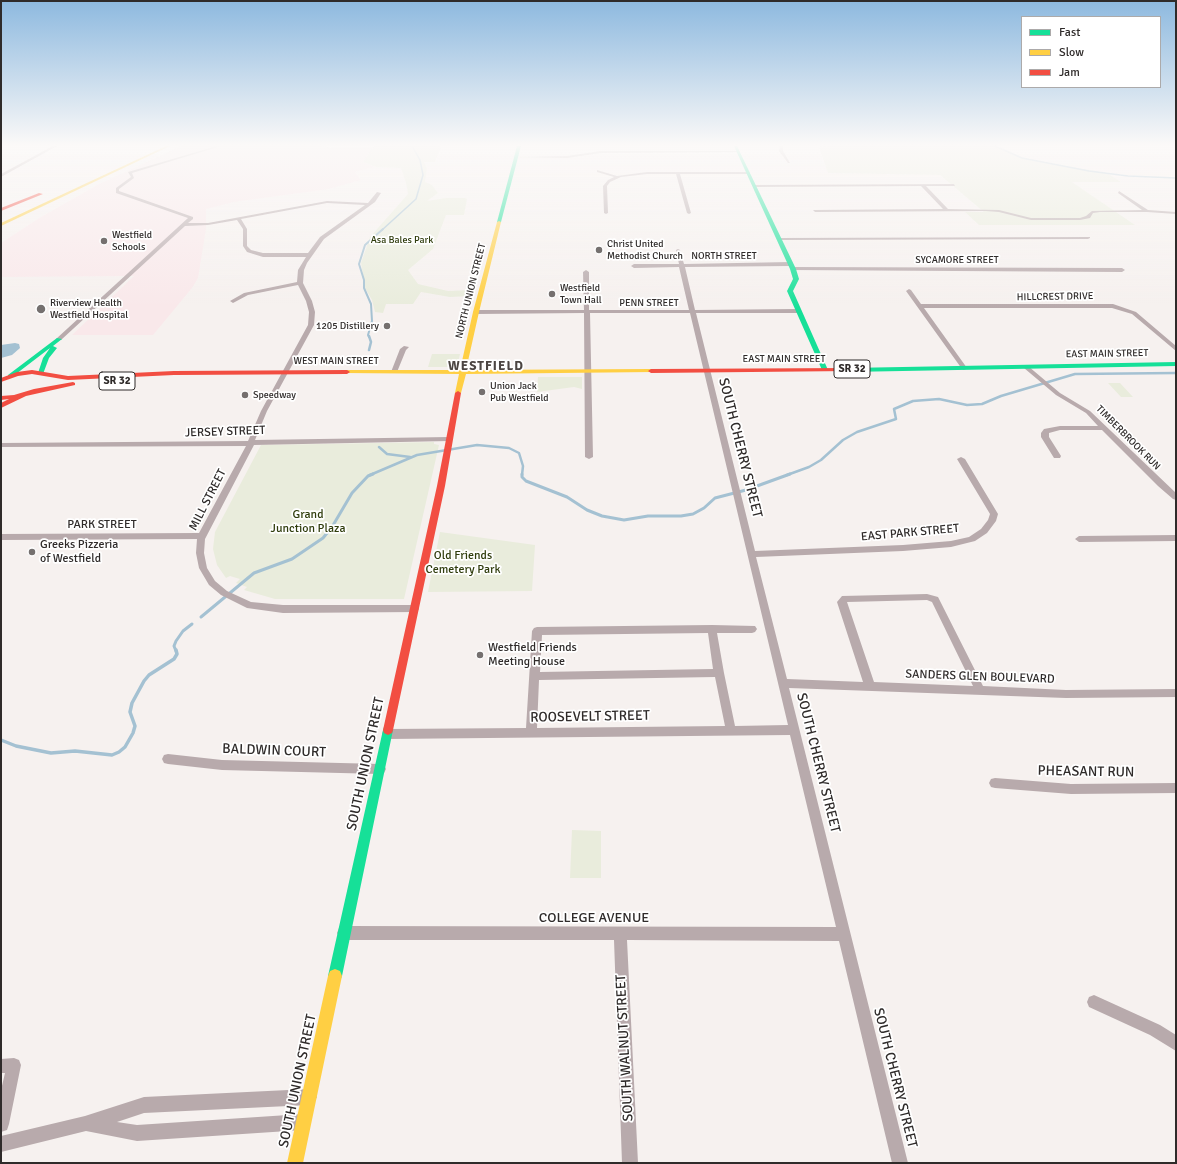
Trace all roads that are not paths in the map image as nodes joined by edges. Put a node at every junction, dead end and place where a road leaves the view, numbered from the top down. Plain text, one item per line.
1 (25, 200) edge
2 (29, 200) edge
3 (51, 200) edge
4 (53, 200) edge
5 (141, 200) edge
6 (374, 200) edge
7 (505, 200) edge
8 (606, 200) edge
9 (686, 200) edge
10 (761, 200) edge
11 (937, 200) edge
12 (1131, 200) edge
13 (369, 204) junction
14 (1, 210) edge
15 (815, 210) dead end
16 (947, 210) junction
17 (1147, 211) junction
18 (606, 213) dead end
19 (689, 213) dead end
20 (1176, 213) edge
21 (1, 214) edge
22 (238, 218) junction
23 (1, 225) edge
24 (184, 225) junction
25 (1, 233) edge
26 (1088, 238) dead end
27 (779, 239) junction
28 (678, 250) dead end
29 (309, 255) junction
30 (681, 265) junction
31 (634, 266) dead end
32 (791, 267) junction
33 (1122, 270) dead end
34 (586, 272) dead end
35 (300, 283) junction
36 (909, 291) dead end
37 (233, 301) dead end
38 (920, 306) junction
39 (798, 311) junction
40 (476, 312) junction
41 (586, 312) junction
42 (692, 312) junction
43 (59, 339) junction
44 (406, 347) dead end
45 (1176, 349) edge
46 (1176, 364) edge
47 (1026, 367) junction
48 (964, 368) junction
49 (706, 370) junction
50 (825, 370) junction
51 (463, 371) junction
52 (587, 371) junction
53 (286, 372) junction
54 (394, 372) junction
55 (210, 373) junction
56 (42, 374) junction
57 (5, 378) edge
58 (24, 394) junction
59 (1, 398) edge
60 (1, 406) edge
61 (1104, 428) junction
62 (449, 441) junction
63 (251, 443) junction
64 (1, 445) edge
65 (1057, 456) dead end
66 (589, 457) dead end
67 (961, 459) dead end
68 (1176, 497) edge
69 (202, 536) junction
70 (1, 537) edge
71 (1176, 538) edge
72 (1080, 539) dead end
73 (751, 554) junction
74 (414, 609) junction
75 (752, 628) dead end
76 (712, 629) junction
77 (719, 673) junction
78 (534, 676) junction
79 (783, 683) junction
80 (870, 686) junction
81 (980, 690) junction
82 (1176, 693) edge
83 (731, 730) junction
84 (794, 730) junction
85 (531, 733) junction
86 (387, 734) junction
87 (168, 759) dead end
88 (380, 769) junction
89 (995, 783) dead end
90 (1176, 788) edge
91 (344, 934) junction
92 (620, 934) junction
93 (844, 934) junction
94 (1094, 1002) dead end
95 (1176, 1044) edge
96 (1, 1066) edge
97 (309, 1097) junction
98 (304, 1122) junction
99 (1, 1124) edge
100 (86, 1124) junction
101 (1, 1144) edge
102 (295, 1163) edge
103 (630, 1163) edge
104 (900, 1163) edge

1 - 14 main road
2 - 21 main road
3 - 23 main road
4 - 25 main road
5 - 24 street
6 - 13 street
7 - 40 main road, NORTH UNION STREET
8 - 18 street
9 - 19 street
10 - 27 main road
11 - 16 street
12 - 17 street
13 - 22 street
13 - 29 street
15 - 16 street
16 - 17 street
17 - 20 street
22 - 24 street
22 - 29 street
24 - 43 street
26 - 27 street
27 - 32 main road
28 - 30 street, SOUTH CHERRY STREET
29 - 35 street
30 - 31 street, NORTH STREET
30 - 32 street, NORTH STREET
30 - 42 street, SOUTH CHERRY STREET
32 - 33 street, SYCAMORE STREET
32 - 39 main road
34 - 41 street
35 - 37 street
35 - 53 street, MILL STREET
36 - 38 street
38 - 45 street, HILLCREST DRIVE
38 - 48 street
39 - 42 street, PENN STREET
39 - 50 main road
40 - 41 street, PENN STREET
40 - 51 main road, NORTH UNION STREET
41 - 42 street, PENN STREET
41 - 52 street
42 - 49 street, SOUTH CHERRY STREET
43 - 56 main road
43 - 57 main road
44 - 54 street
46 - 47 main road, EAST MAIN STREET / SR 32
47 - 48 main road, EAST MAIN STREET / SR 32
47 - 61 street, TIMBERBROOK RUN
48 - 50 main road, EAST MAIN STREET / SR 32
49 - 50 main road, EAST MAIN STREET / SR 32
49 - 52 main road, EAST MAIN STREET / SR 32
49 - 73 street, SOUTH CHERRY STREET
51 - 52 main road, EAST MAIN STREET / SR 32
51 - 54 main road, WEST MAIN STREET / SR 32
51 - 62 main road, SOUTH UNION STREET
52 - 66 street
53 - 54 main road, WEST MAIN STREET / SR 32
53 - 55 main road, WEST MAIN STREET / SR 32
53 - 63 street, MILL STREET
55 - 56 main road, WEST MAIN STREET / SR 32
55 - 58 main road, WEST MAIN STREET / SR 32
56 - 57 main road, WEST MAIN STREET
56 - 58 main road
58 - 59 main road
58 - 60 main road
61 - 65 street
61 - 68 street, TIMBERBROOK RUN
62 - 63 street, JERSEY STREET
62 - 74 main road, SOUTH UNION STREET
63 - 64 street, JERSEY STREET
63 - 69 street, MILL STREET
67 - 73 street, EAST PARK STREET
69 - 70 street, PARK STREET
69 - 74 street, MILL STREET
71 - 72 street
73 - 79 street, SOUTH CHERRY STREET
74 - 86 main road, SOUTH UNION STREET
75 - 76 street
76 - 77 street
76 - 78 street
77 - 78 street
77 - 83 street
78 - 85 street
79 - 80 street, SANDERS GLEN BOULEVARD
79 - 84 street, SOUTH CHERRY STREET
80 - 81 street, SANDERS GLEN BOULEVARD
80 - 81 street
81 - 82 street, SANDERS GLEN BOULEVARD
83 - 84 street, ROOSEVELT STREET
83 - 85 street, ROOSEVELT STREET
84 - 93 street, SOUTH CHERRY STREET
85 - 86 street, ROOSEVELT STREET
86 - 88 main road, SOUTH UNION STREET
87 - 88 street, BALDWIN COURT
88 - 91 main road, SOUTH UNION STREET
89 - 90 street, PHEASANT RUN
91 - 92 street, COLLEGE AVENUE
91 - 97 main road, SOUTH UNION STREET
92 - 93 street, COLLEGE AVENUE
92 - 103 street, SOUTH WALNUT STREET
93 - 104 street, SOUTH CHERRY STREET
94 - 95 street
96 - 99 street
97 - 98 main road, SOUTH UNION STREET
97 - 100 street
98 - 100 street
98 - 102 main road, SOUTH UNION STREET
100 - 101 street

